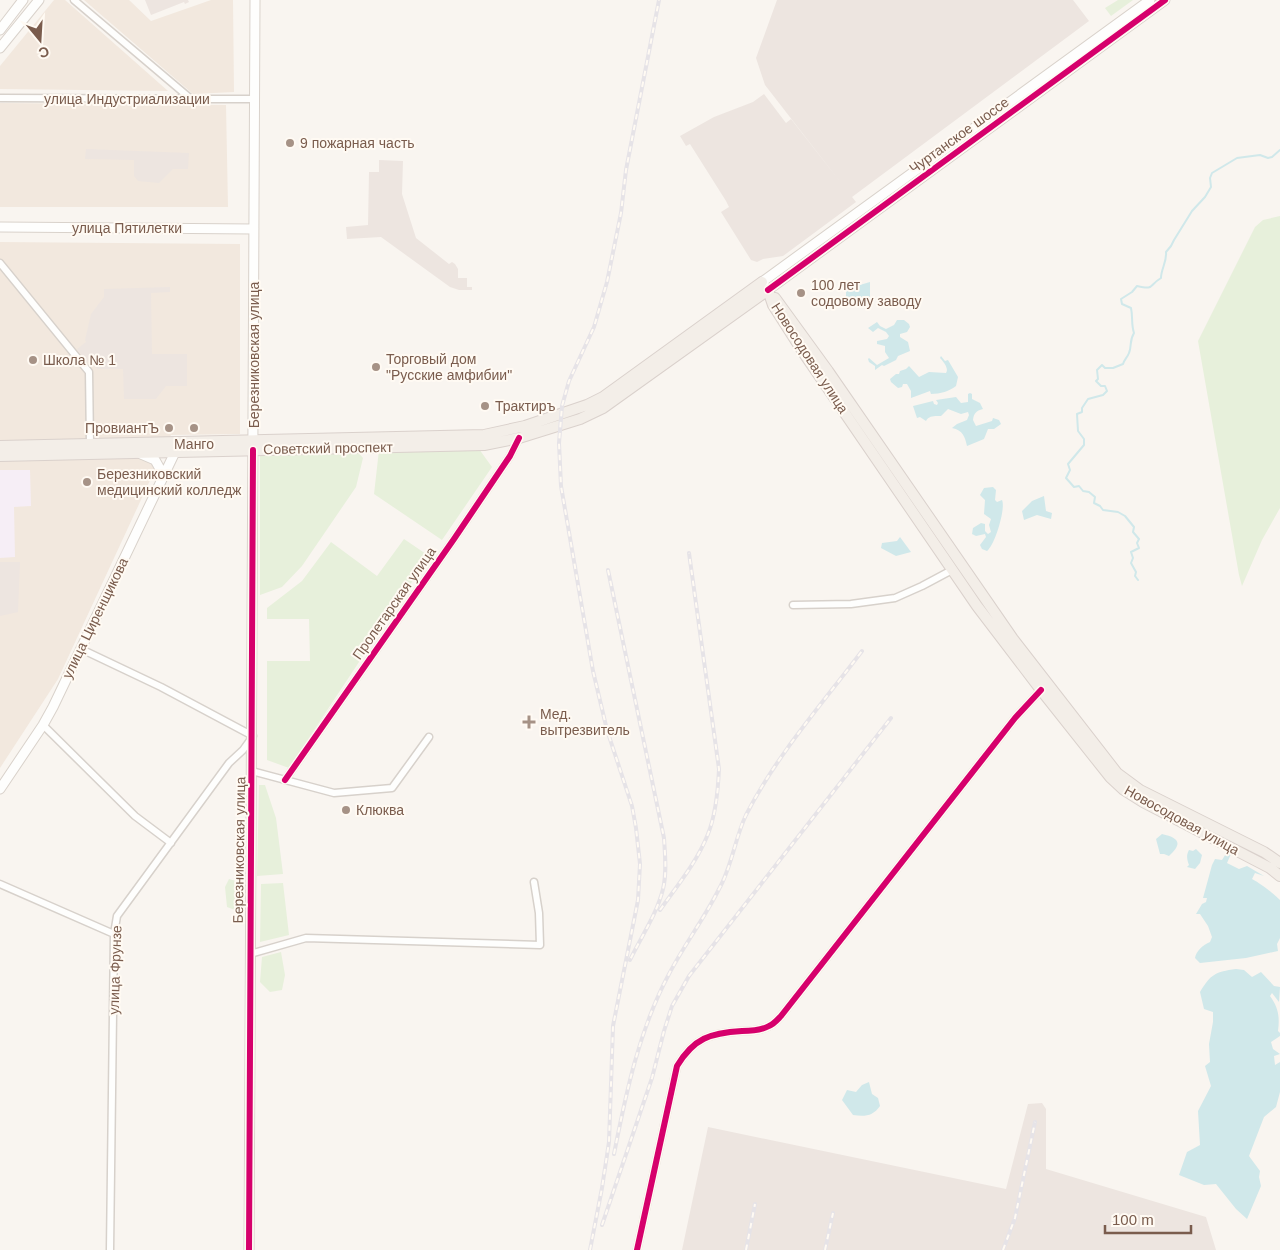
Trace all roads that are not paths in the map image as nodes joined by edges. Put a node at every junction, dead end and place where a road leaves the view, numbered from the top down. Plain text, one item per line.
1 (23, 0) edge
2 (39, 0) edge
3 (74, 0) edge
4 (255, 0) edge
5 (1150, 0) edge
6 (1165, 0) edge
7 (0, 30) edge
8 (0, 48) edge
9 (0, 98) edge
10 (191, 99) junction
11 (255, 100) junction
12 (0, 228) edge
13 (254, 229) junction
14 (0, 263) edge
15 (765, 286) junction
16 (616, 388) joint
17 (592, 414) joint
18 (525, 426) junction
19 (519, 438) junction
20 (180, 442) junction
21 (90, 444) junction
22 (253, 445) junction
23 (0, 446) edge
24 (175, 452) junction
25 (139, 453) junction
26 (0, 456) edge
27 (164, 476) junction
28 (952, 570) junction
29 (792, 605) dead end
30 (81, 649) junction
31 (1041, 690) junction
32 (43, 725) junction
33 (252, 736) junction
34 (429, 738) dead end
35 (252, 771) junction
36 (285, 780) junction
37 (0, 789) edge
38 (171, 843) junction
39 (1280, 863) edge
40 (1280, 876) edge
41 (534, 882) dead end
42 (0, 884) edge
43 (114, 934) junction
44 (250, 954) junction
45 (110, 1250) edge
46 (249, 1250) edge
47 (637, 1250) edge

1 - 7 street
2 - 8 street
3 - 10 street
4 - 11 street, Березниковская улица
5 - 15 street, Чуртанское шоссе
6 - 15 street, Чуртанское шоссе
9 - 10 street, улица Индустриализации
10 - 11 street, улица Индустриализации
11 - 13 street, Березниковская улица
12 - 13 street, улица Пятилетки
13 - 22 street, Березниковская улица
14 - 21 street
15 - 16 main road, Чуртанское шоссе
15 - 17 main road, Чуртанское шоссе
15 - 28 main road, Новосодовая улица
15 - 39 main road, Новосодовая улица
16 - 18 main road, Советский проспект
17 - 19 main road, Советский проспект
18 - 19 street
18 - 22 main road, Советский проспект
19 - 22 main road, Советский проспект
19 - 36 street, Пролетарская улица
20 - 21 main road, Советский проспект
20 - 22 main road, Советский проспект
20 - 24 street, улица Циренщикова
21 - 23 main road, Советский проспект
22 - 24 main road, Советский проспект
22 - 33 street, Березниковская улица
24 - 25 main road, Советский проспект
24 - 27 street, улица Циренщикова
25 - 26 main road, Советский проспект
25 - 27 street
27 - 30 street, улица Циренщикова
28 - 29 street
28 - 31 main road, Новосодовая улица
30 - 32 street, улица Циренщикова
30 - 33 street
31 - 40 main road, Новосодовая улица
31 - 47 street
32 - 37 street, улица Циренщикова
32 - 38 street
33 - 35 street, Березниковская улица
33 - 38 street, улица Фрунзе
34 - 36 street
35 - 36 street
35 - 44 street, Березниковская улица
38 - 43 street, улица Фрунзе
41 - 44 street
42 - 43 street
43 - 45 street, улица Фрунзе
44 - 46 street, Березниковская улица

